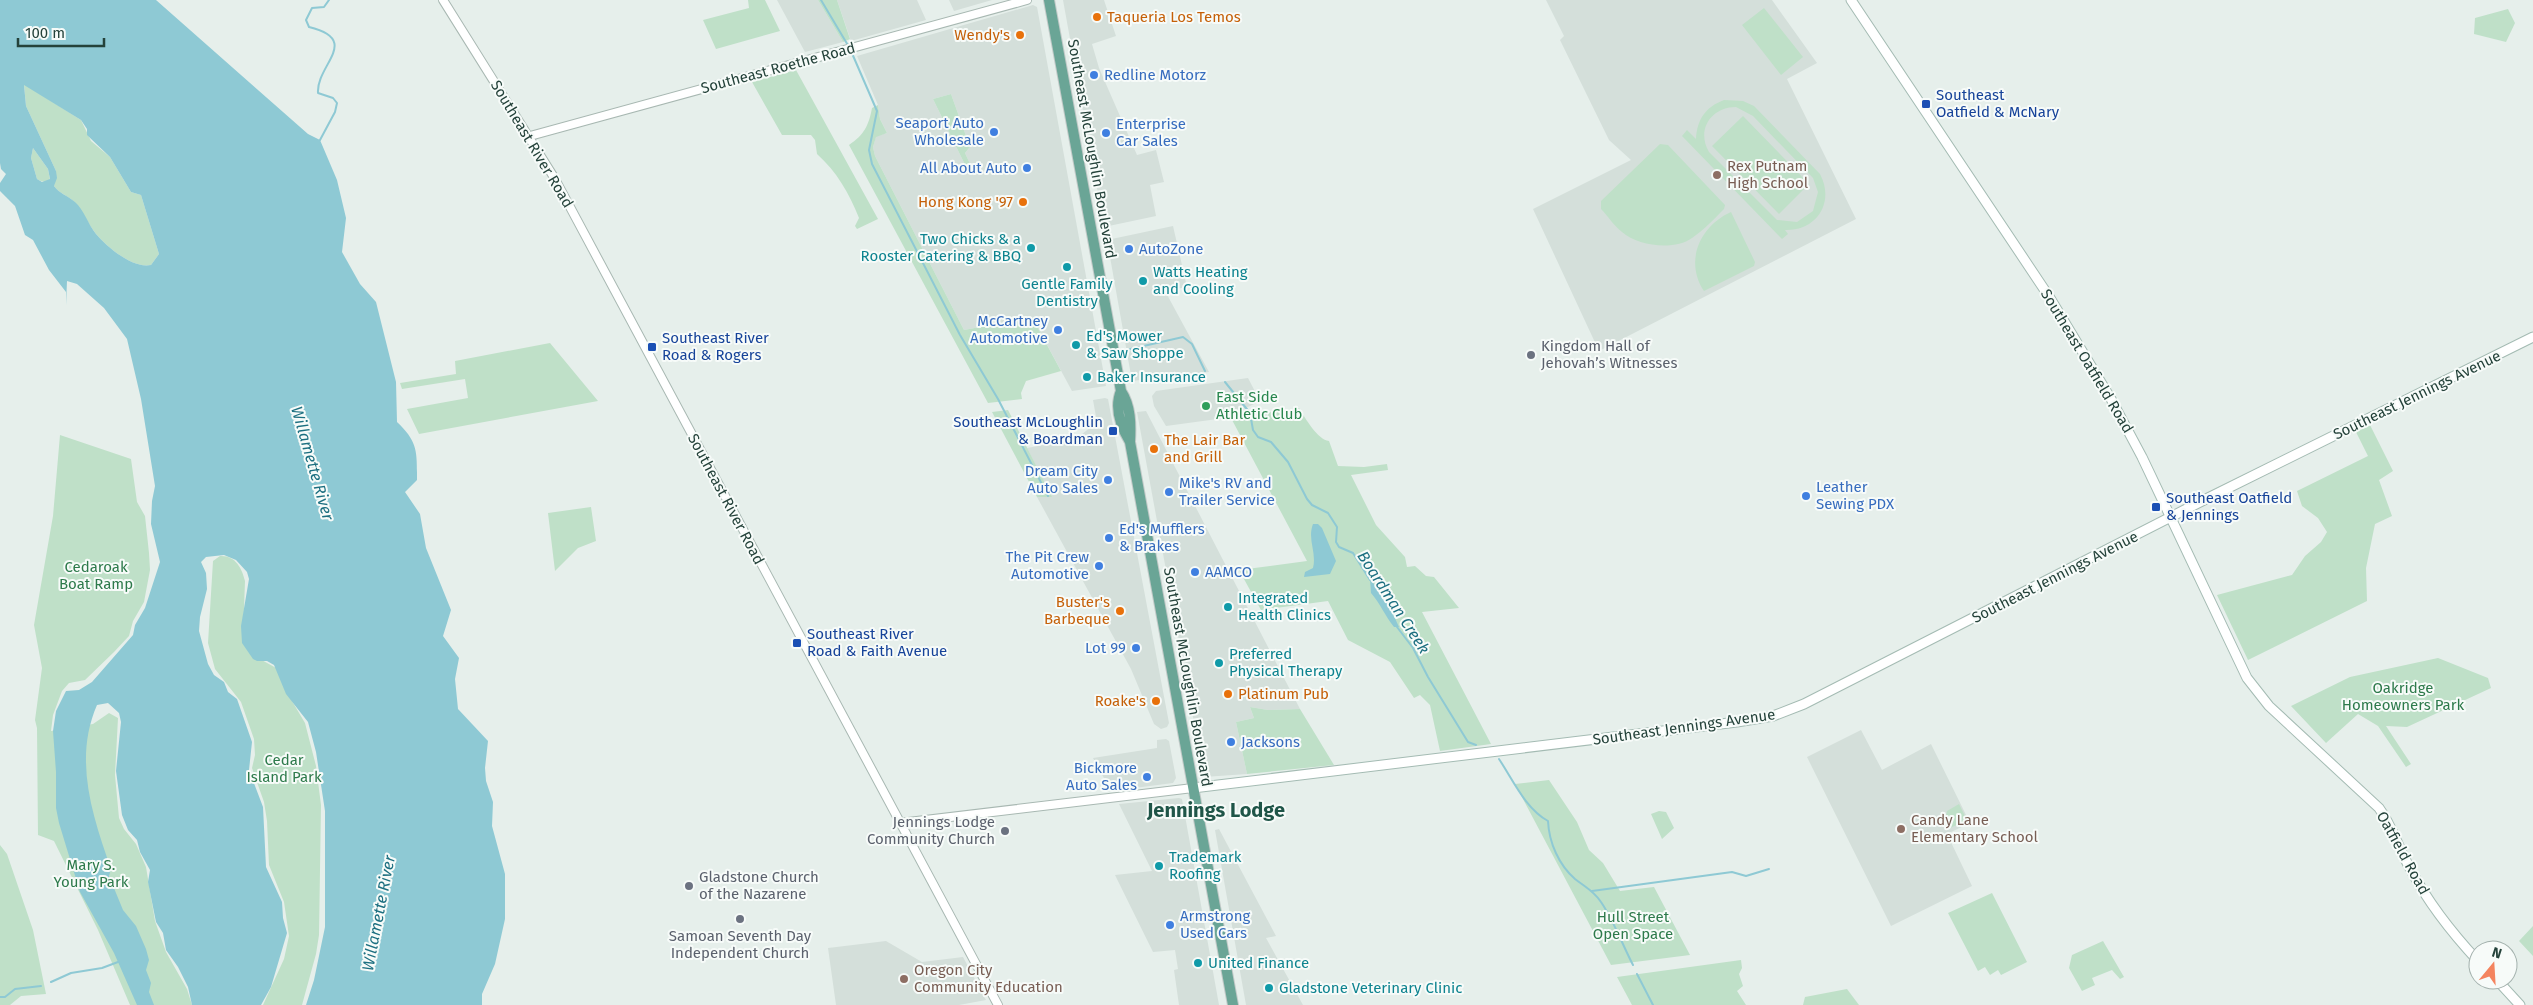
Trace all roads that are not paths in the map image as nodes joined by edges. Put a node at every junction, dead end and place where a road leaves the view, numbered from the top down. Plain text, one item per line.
1 (443, 0) edge
2 (1026, 0) edge
3 (1050, 0) edge
4 (1851, 0) edge
5 (530, 136) junction
6 (2533, 338) edge
7 (2171, 517) junction
8 (2298, 733) joint
9 (1193, 788) junction
10 (900, 823) junction
11 (2468, 949) edge
12 (2506, 990) edge
13 (998, 1005) edge
14 (1233, 1005) edge
15 (2520, 1005) edge

1 - 5 street, Southeast River Road
2 - 5 street, Southeast Roethe Road
3 - 9 main road, Southeast McLoughlin Boulevard
4 - 7 main road, Southeast Oatfield Road
5 - 10 street, Southeast River Road
6 - 7 main road, Southeast Jennings Avenue
7 - 8 main road, Southeast Oatfield Road
7 - 9 main road, Southeast Jennings Avenue
8 - 11 main road, Oatfield Road
9 - 10 street, Southeast Jennings Avenue
9 - 14 main road, Southeast McLoughlin Boulevard
10 - 13 street, Southeast River Road
12 - 15 main road

